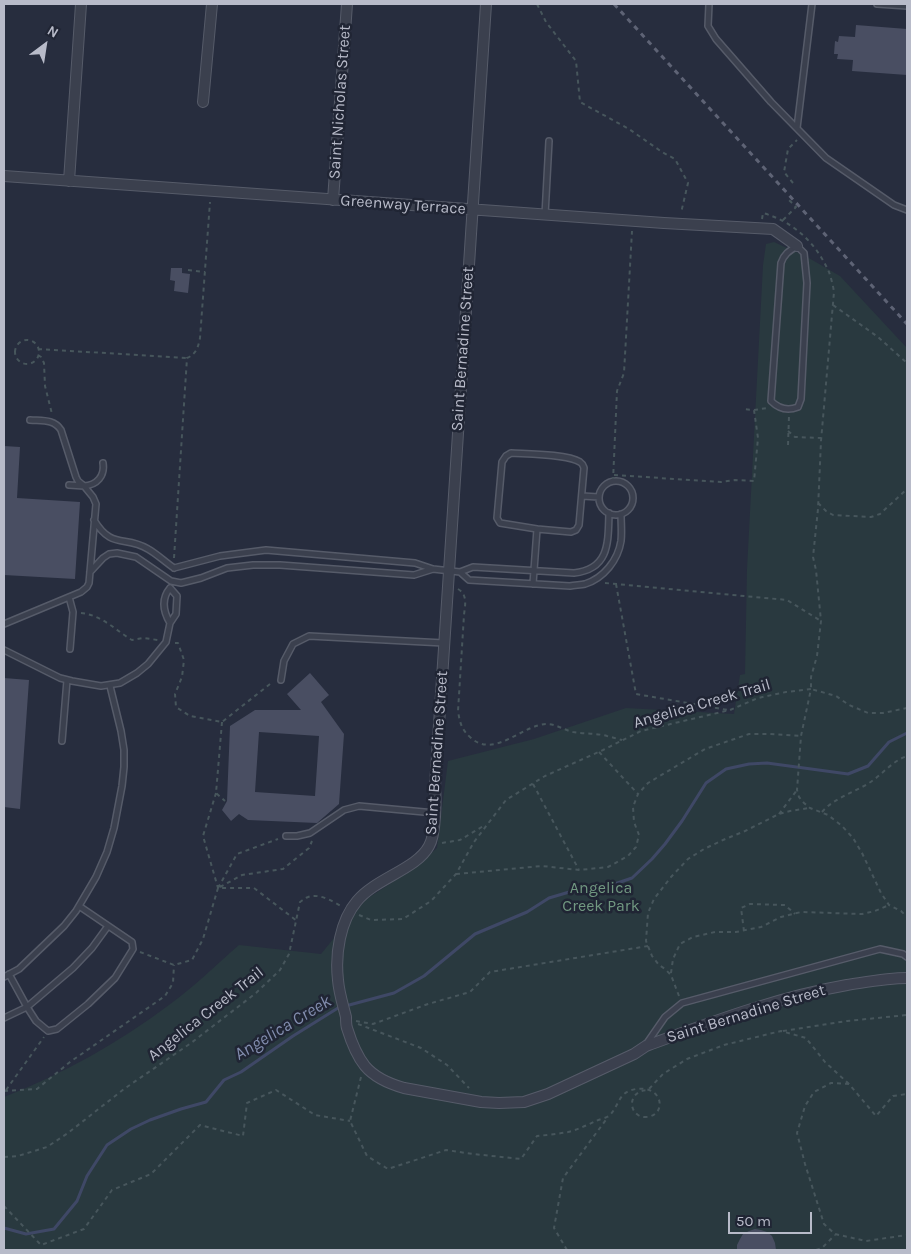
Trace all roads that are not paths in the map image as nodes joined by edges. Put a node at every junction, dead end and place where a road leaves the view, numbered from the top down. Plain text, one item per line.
1 (81, 4) edge
2 (212, 4) edge
3 (347, 4) edge
4 (486, 4) edge
5 (709, 4) edge
6 (812, 4) edge
7 (877, 4) edge
8 (907, 6) edge
9 (203, 102) dead end
10 (797, 128) junction
11 (549, 141) dead end
12 (4, 176) edge
13 (69, 181) junction
14 (333, 200) junction
15 (472, 210) junction
16 (907, 210) edge
17 (545, 215) junction
18 (797, 246) junction
19 (30, 420) dead end
20 (103, 463) dead end
21 (68, 485) dead end
22 (84, 486) junction
23 (582, 496) junction
24 (599, 497) junction
25 (609, 513) junction
26 (621, 514) junction
27 (94, 520) junction
28 (537, 529) junction
29 (118, 541) junction
30 (117, 553) junction
31 (594, 567) junction
32 (174, 568) junction
33 (433, 569) junction
34 (449, 571) junction
35 (534, 571) junction
36 (90, 572) junction
37 (460, 572) junction
38 (599, 576) junction
39 (171, 584) junction
40 (533, 584) junction
41 (69, 597) junction
42 (170, 623) junction
43 (4, 624) edge
44 (445, 643) junction
45 (70, 649) dead end
46 (4, 650) edge
47 (67, 680) junction
48 (281, 680) dead end
49 (110, 686) junction
50 (62, 741) dead end
51 (434, 814) junction
52 (286, 836) road end
53 (79, 906) junction
54 (108, 926) junction
55 (907, 957) edge
56 (6, 976) edge
57 (907, 978) edge
58 (27, 1007) junction
59 (4, 1018) edge
60 (646, 1046) junction

1 - 13 street
2 - 9 street
3 - 14 street, Saint Nicholas Street
4 - 15 street, Saint Bernadine Street
5 - 10 lane
6 - 10 lane
7 - 8 lane
10 - 16 lane
11 - 17 lane
12 - 13 street, Greenway Terrace
13 - 14 street, Greenway Terrace
14 - 15 street, Greenway Terrace
15 - 17 street, Greenway Terrace
15 - 34 street, Saint Bernadine Street
17 - 18 street, Greenway Terrace
18 - 18 lane
19 - 22 lane
20 - 22 lane
21 - 22 lane
22 - 27 lane
23 - 24 lane
23 - 28 lane
23 - 28 lane
24 - 25 lane
24 - 26 lane
25 - 26 lane
25 - 31 lane
26 - 38 lane
27 - 29 lane
27 - 36 lane
28 - 35 lane
29 - 30 lane
29 - 32 lane
30 - 36 lane
30 - 39 lane
31 - 35 lane
31 - 38 lane
32 - 33 lane
32 - 39 lane
33 - 34 lane
33 - 39 lane
34 - 37 lane
34 - 44 street, Saint Bernadine Street
35 - 37 lane
35 - 40 lane
36 - 41 lane
37 - 40 lane
38 - 40 lane
39 - 42 lane
39 - 42 lane
41 - 43 lane
41 - 45 lane
42 - 49 lane
44 - 48 lane
44 - 51 street, Saint Bernadine Street
46 - 47 lane
47 - 49 lane
47 - 50 lane
49 - 53 lane
51 - 52 lane
51 - 60 street, Saint Bernadine Street
53 - 54 lane
53 - 56 lane
54 - 58 lane
54 - 58 lane
55 - 60 lane
56 - 58 lane
57 - 60 street, Saint Bernadine Street
58 - 59 lane

